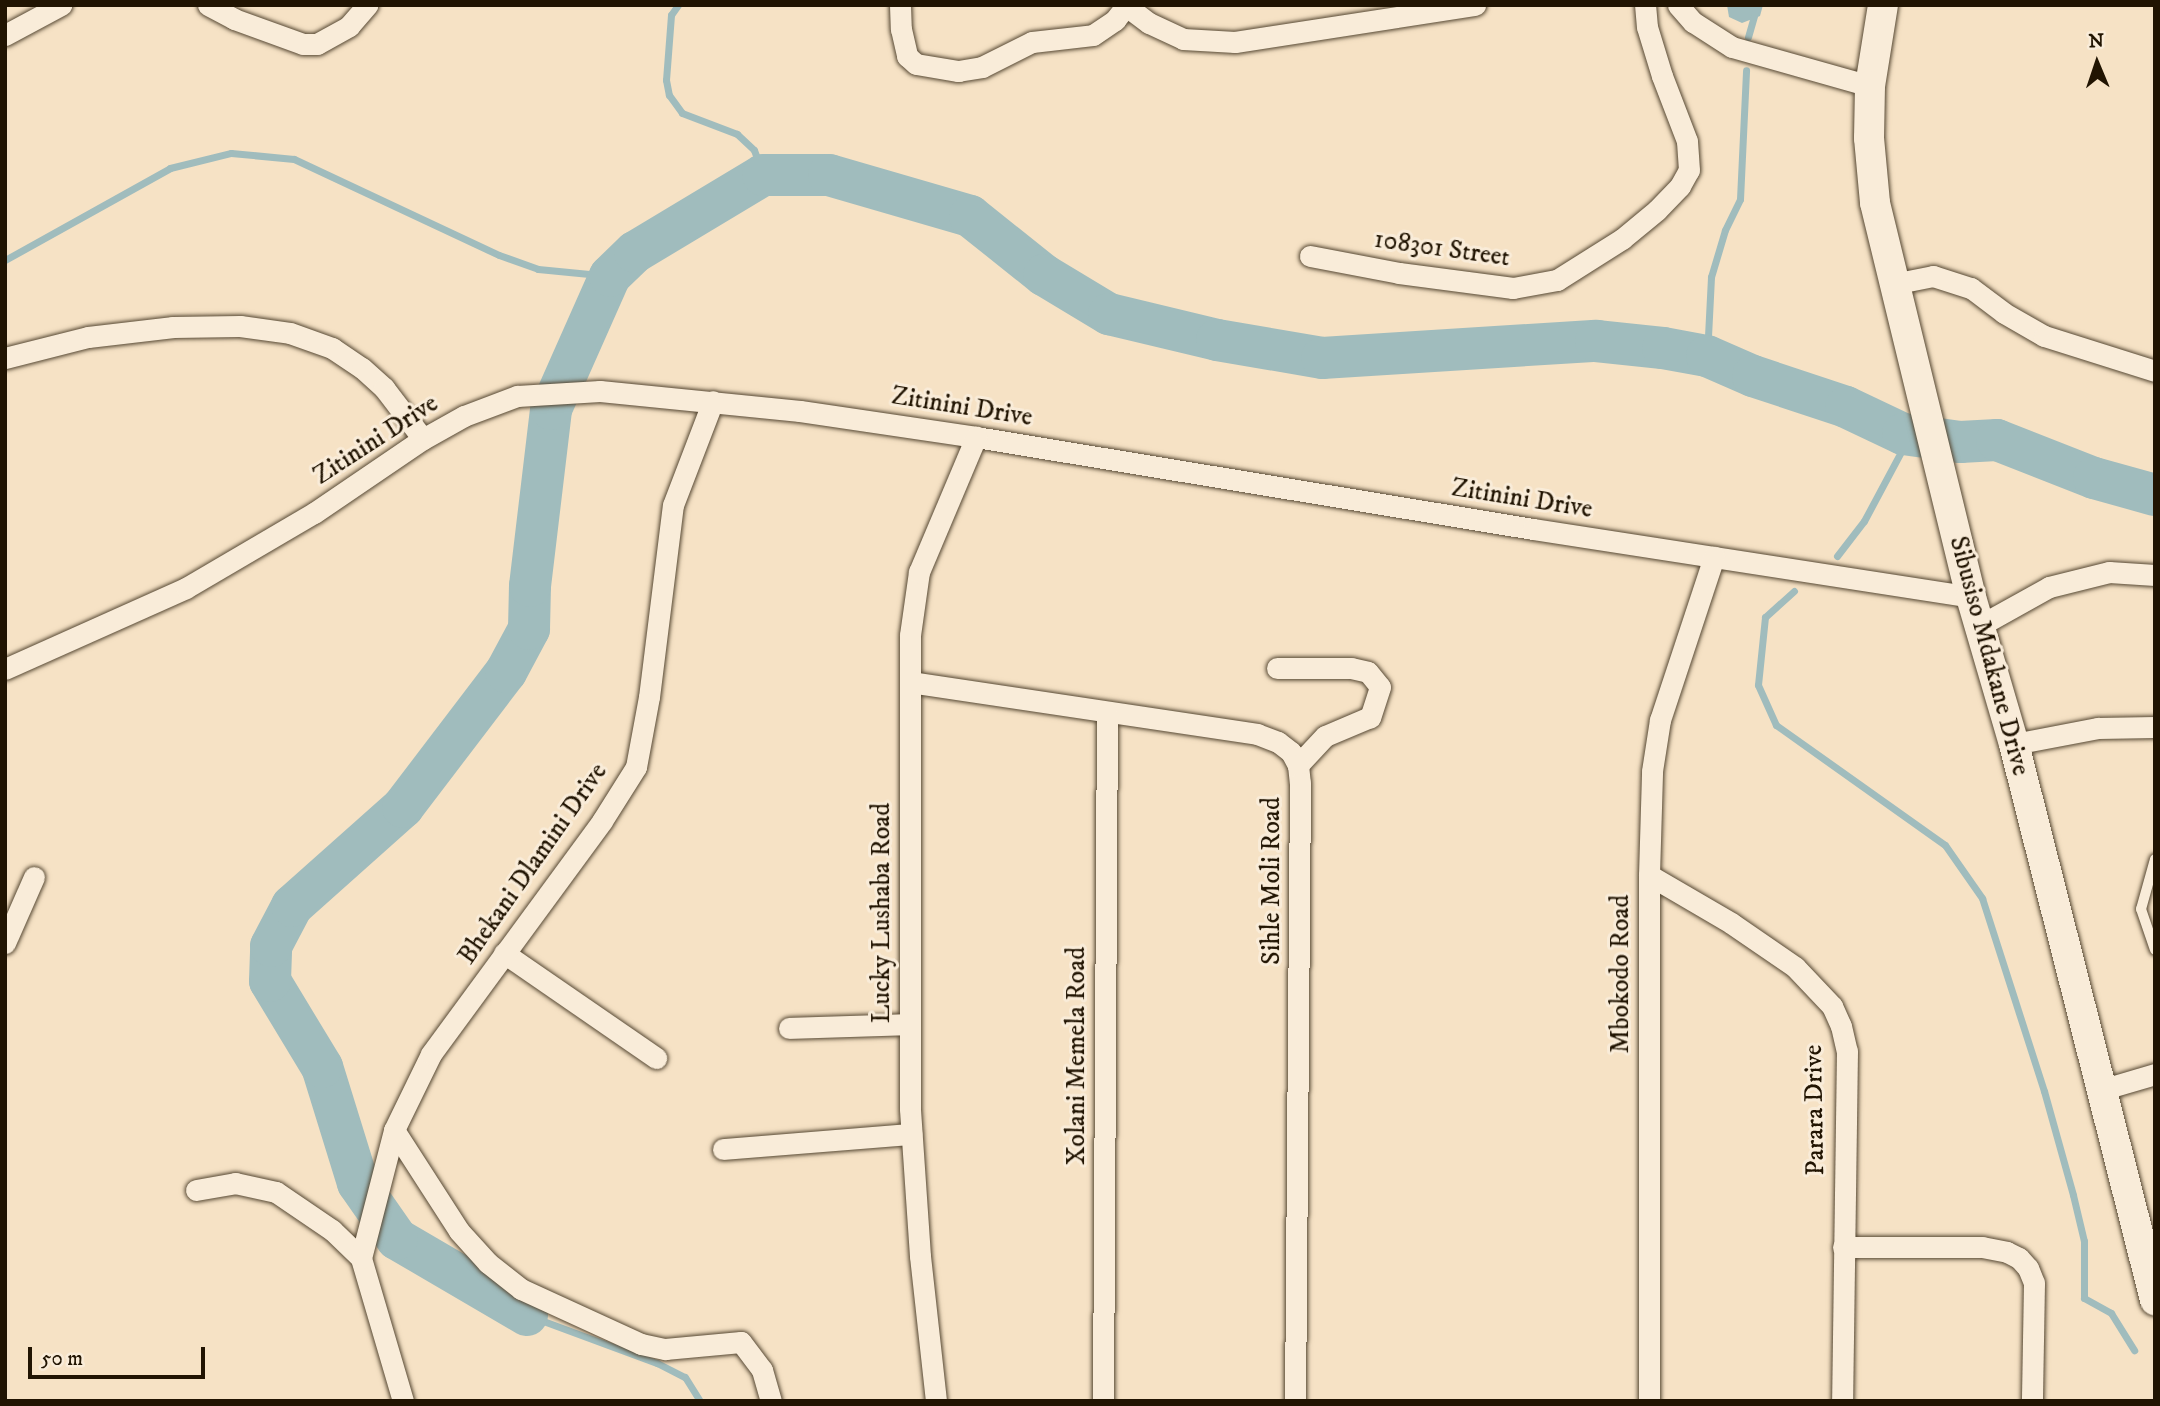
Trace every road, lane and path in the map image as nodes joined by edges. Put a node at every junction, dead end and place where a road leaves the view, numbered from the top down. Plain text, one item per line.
1 (61, 5) edge
2 (208, 5) edge
3 (367, 5) edge
4 (900, 5) edge
5 (1475, 5) edge
6 (1645, 5) edge
7 (1678, 5) edge
8 (1883, 5) edge
9 (1125, 6) edge
10 (5, 35) edge
11 (1870, 86) junction
12 (1310, 256) dead end
13 (1893, 284) junction
14 (5, 358) edge
15 (2155, 371) edge
16 (713, 401) junction
17 (976, 436) junction
18 (423, 439) junction
19 (1714, 557) junction
20 (2155, 575) edge
21 (1971, 597) junction
22 (1979, 626) junction
23 (1277, 668) dead end
24 (5, 669) edge
25 (910, 682) junction
26 (1107, 712) junction
27 (2155, 727) edge
28 (2014, 744) junction
29 (1298, 765) junction
30 (2155, 859) edge
31 (1649, 875) junction
32 (34, 877) dead end
33 (5, 943) edge
34 (2155, 950) edge
35 (504, 953) junction
36 (910, 1024) junction
37 (789, 1028) dead end
38 (656, 1058) dead end
39 (2155, 1074) edge
40 (2104, 1089) junction
41 (394, 1130) junction
42 (911, 1133) junction
43 (723, 1149) dead end
44 (196, 1190) dead end
45 (1843, 1247) junction
46 (363, 1249) junction
47 (2155, 1300) edge
48 (403, 1401) edge
49 (771, 1401) edge
50 (936, 1401) edge
51 (1102, 1401) edge
52 (1296, 1401) edge
53 (1649, 1401) edge
54 (1842, 1401) edge
55 (2032, 1401) edge

1 - 10 street
2 - 3 street
4 - 9 street
5 - 9 street
6 - 12 street, 108301 Street
7 - 11 street
8 - 11 street, Sibusiso Mdakane Drive
11 - 13 street, Sibusiso Mdakane Drive
13 - 15 street
13 - 21 street, Sibusiso Mdakane Drive
14 - 18 street
16 - 17 street, Zitinini Drive
16 - 18 street, Zitinini Drive
16 - 35 street, Bhekani Dlamini Drive
17 - 19 street, Zitinini Drive
17 - 25 street, Lucky Lushaba Road
18 - 24 street, Zitinini Drive
19 - 21 street, Zitinini Drive
19 - 31 street, Mbokodo Road
20 - 22 street
21 - 22 street, Sibusiso Mdakane Drive
22 - 28 street, Sibusiso Mdakane Drive
23 - 29 street
25 - 26 street, Sihle Moli Road
25 - 36 street, Lucky Lushaba Road
26 - 29 street, Sihle Moli Road
26 - 51 street, Xolani Memela Road
27 - 28 street
28 - 40 street, Sibusiso Mdakane Drive
29 - 52 street, Sihle Moli Road
30 - 34 lane
31 - 45 street, Parara Drive
31 - 53 street, Mbokodo Road
32 - 33 street
35 - 38 street
35 - 41 street, Bhekani Dlamini Drive
36 - 37 street
36 - 42 street, Lucky Lushaba Road
39 - 40 street
40 - 47 street, Sibusiso Mdakane Drive
41 - 46 street, Bhekani Dlamini Drive
41 - 49 street
42 - 43 street
42 - 50 street, Lucky Lushaba Road
44 - 46 street
45 - 54 street, Parara Drive
45 - 55 street
46 - 48 street

